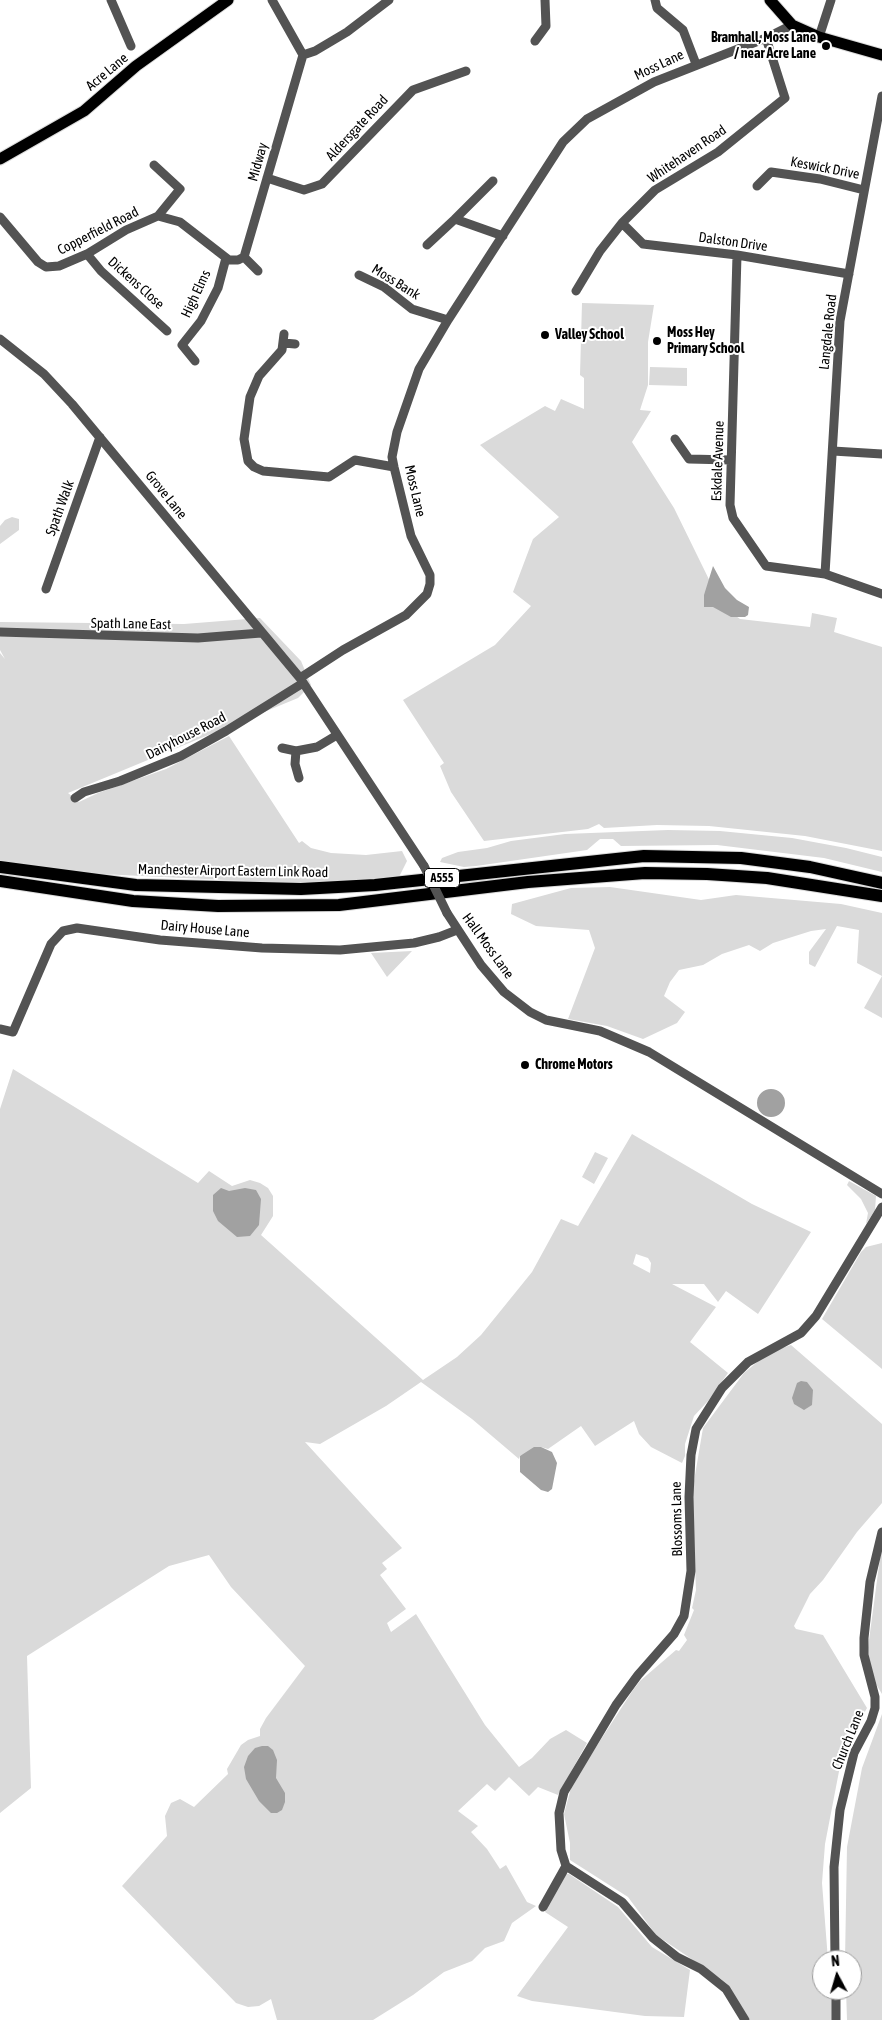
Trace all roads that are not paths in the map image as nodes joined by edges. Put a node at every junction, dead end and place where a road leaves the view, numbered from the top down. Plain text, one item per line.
1 (111, 0) edge
2 (228, 0) edge
3 (272, 0) edge
4 (388, 0) edge
5 (544, 0) edge
6 (655, 0) edge
7 (770, 0) edge
8 (831, 0) edge
9 (792, 24) junction
10 (819, 37) junction
11 (766, 38) junction
12 (536, 41) dead end
13 (131, 46) dead end
14 (303, 55) junction
15 (882, 55) edge
16 (696, 64) junction
17 (466, 71) dead end
18 (882, 96) edge
19 (0, 159) edge
20 (154, 165) dead end
21 (267, 178) junction
22 (493, 181) dead end
23 (757, 186) dead end
24 (864, 190) junction
25 (158, 216) junction
26 (0, 217) edge
27 (455, 219) junction
28 (622, 223) junction
29 (503, 236) junction
30 (427, 245) dead end
31 (87, 254) junction
32 (737, 255) junction
33 (244, 257) junction
34 (226, 258) junction
35 (258, 271) dead end
36 (848, 274) junction
37 (359, 275) dead end
38 (576, 291) dead end
39 (448, 320) junction
40 (167, 330) dead end
41 (0, 339) edge
42 (295, 344) dead end
43 (195, 361) dead end
44 (100, 437) junction
45 (675, 439) dead end
46 (833, 451) junction
47 (882, 454) edge
48 (731, 460) junction
49 (394, 467) junction
50 (824, 574) junction
51 (46, 589) dead end
52 (882, 594) edge
53 (0, 632) edge
54 (261, 633) junction
55 (302, 680) junction
56 (337, 735) junction
57 (282, 748) dead end
58 (296, 751) junction
59 (299, 778) dead end
60 (75, 798) dead end
61 (0, 867) edge
62 (0, 881) edge
63 (882, 883) edge
64 (882, 896) edge
65 (457, 930) junction
66 (0, 1028) edge
67 (882, 1194) edge
68 (882, 1206) edge
69 (882, 1532) edge
70 (566, 1866) junction
71 (543, 1907) dead end
72 (835, 1950) edge
73 (836, 2000) edge
74 (745, 2020) edge
75 (836, 2020) edge

1 - 13 street
2 - 19 main road, Acre Lane
3 - 14 street
4 - 14 street
5 - 12 street
6 - 16 street
7 - 9 main road
8 - 10 street
9 - 10 main road
9 - 11 street, Moss Lane
10 - 15 main road
11 - 16 street, Moss Lane
11 - 28 street, Whitehaven Road
14 - 21 street, Midway
16 - 29 street, Moss Lane
17 - 21 street, Aldersgate Road
18 - 24 street, Langdale Road
20 - 25 street
21 - 33 street, Midway
22 - 27 street
23 - 24 street, Keswick Drive
24 - 36 street, Langdale Road
25 - 31 street, Copperfield Road
25 - 34 street, Copperfield Road
26 - 31 street, Copperfield Road
27 - 29 street
27 - 30 street
28 - 32 street, Dalston Drive
28 - 38 street, Whitehaven Road
29 - 39 street, Moss Lane
31 - 40 street, Dickens Close
32 - 36 street, Dalston Drive
32 - 48 street, Eskdale Avenue
33 - 34 street
33 - 35 street
34 - 43 street, High Elms
36 - 46 street, Langdale Road
37 - 39 street, Moss Bank
39 - 49 street, Moss Lane
41 - 44 street, Grove Lane
42 - 49 street
44 - 51 street, Spath Walk
44 - 54 street, Grove Lane
45 - 48 street
46 - 47 street
46 - 50 street, Langdale Road
48 - 50 street, Eskdale Avenue
49 - 55 street, Moss Lane
50 - 52 street, Eskdale Avenue
53 - 54 street, Spath Lane East
54 - 55 street, Grove Lane
55 - 56 street, Hall Moss Lane
55 - 60 street, Dairyhouse Road
56 - 58 street
56 - 65 street, Hall Moss Lane, bridge
57 - 58 street
58 - 59 street
61 - 63 highway, Manchester Airport Eastern Link Road / A555
62 - 64 highway, A555
65 - 66 street, Dairy House Lane
65 - 67 street, Hall Moss Lane
68 - 70 street, Blossoms Lane
69 - 72 street, Church Lane
70 - 71 street
70 - 74 street
73 - 75 street

